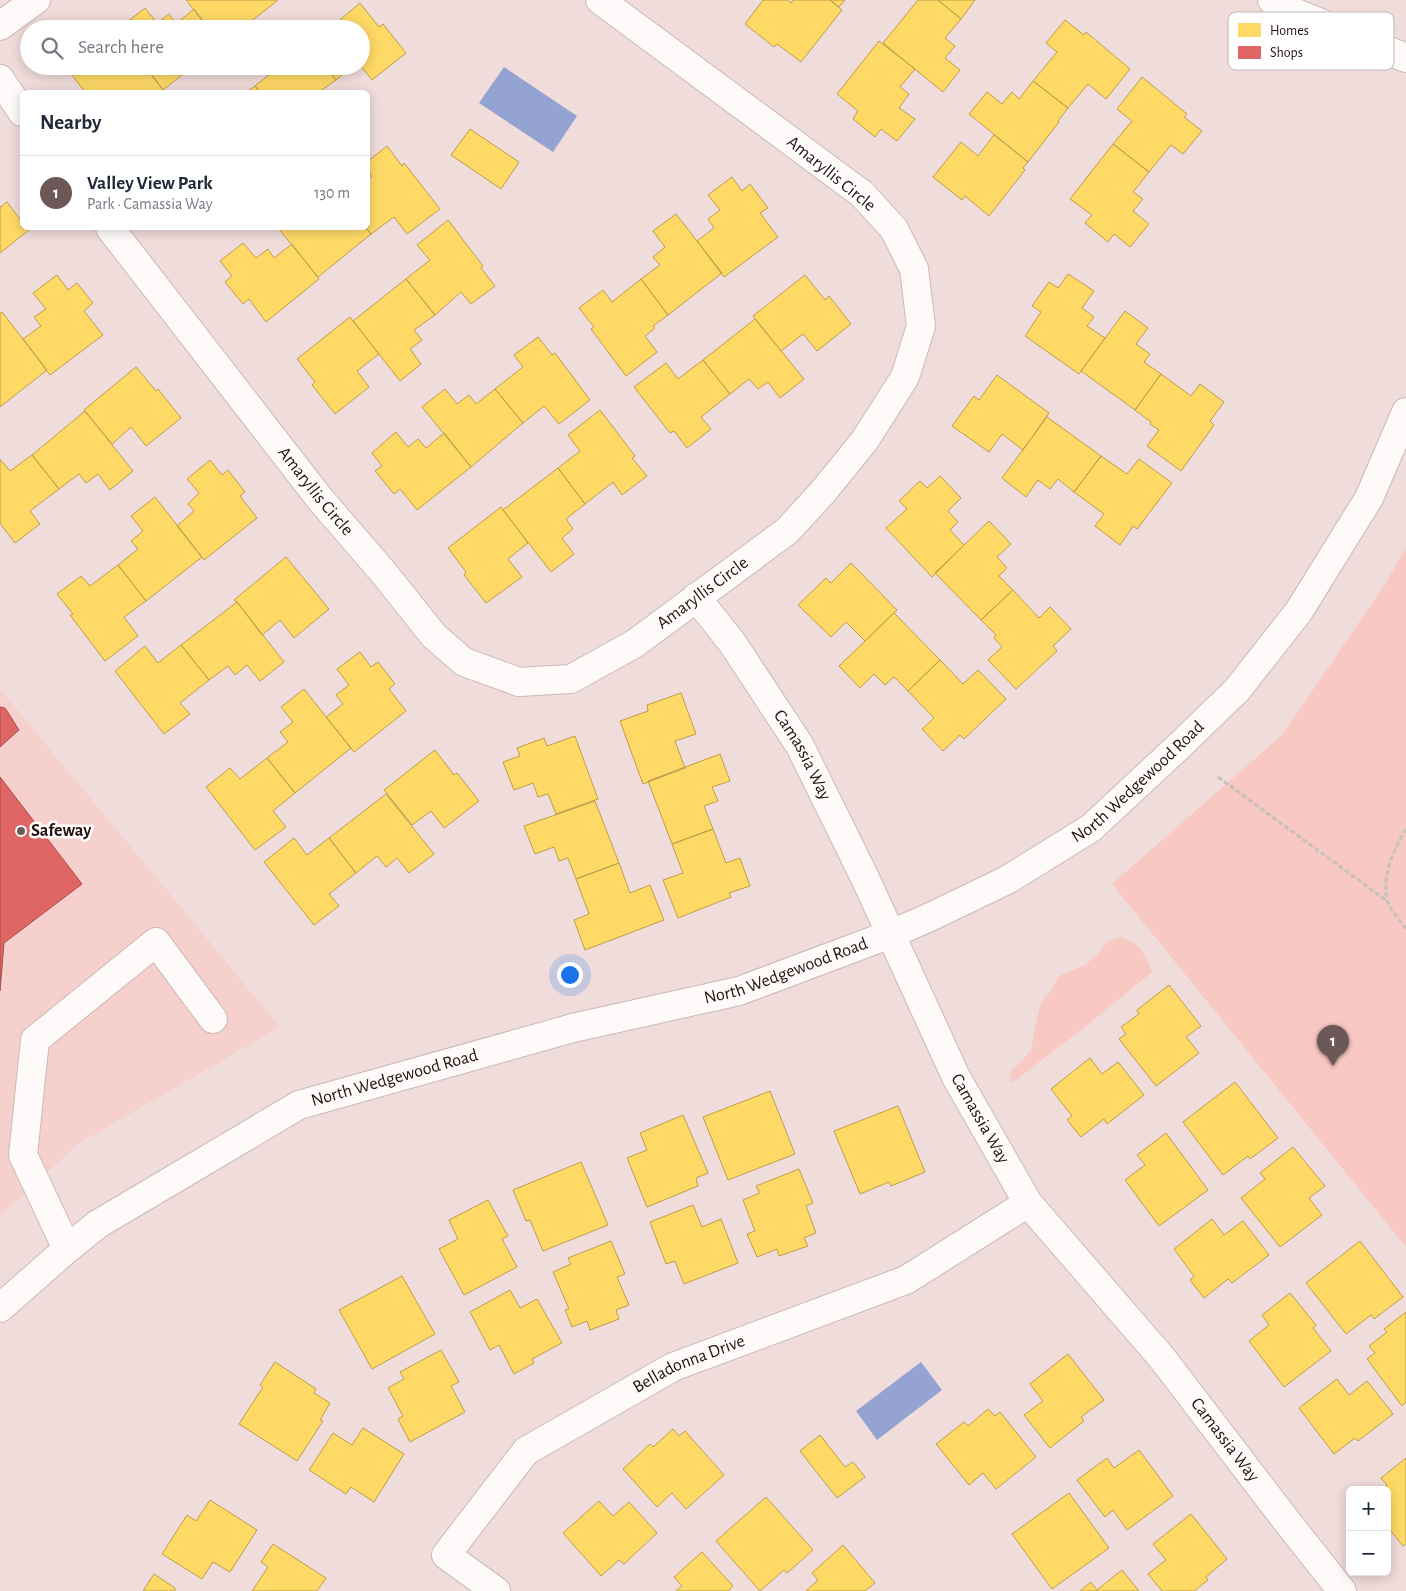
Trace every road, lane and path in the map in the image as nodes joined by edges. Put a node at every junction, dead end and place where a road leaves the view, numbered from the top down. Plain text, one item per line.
1 (36, 0) edge
2 (600, 0) edge
3 (1272, 0) edge
4 (1294, 12) edge
5 (0, 26) edge
6 (1394, 53) edge
7 (1406, 58) edge
8 (0, 79) edge
9 (20, 109) edge
10 (112, 230) edge
11 (1406, 412) edge
12 (696, 597) junction
13 (1218, 777) dead end
14 (1406, 829) edge
15 (1387, 901) junction
16 (1406, 929) edge
17 (891, 934) junction
18 (213, 1019) dead end
19 (1028, 1203) junction
20 (66, 1249) junction
21 (0, 1308) edge
22 (496, 1591) edge
23 (1342, 1591) edge

1 - 5 street
2 - 12 street, Amaryllis Circle
3 - 4 street
6 - 7 street
8 - 9 street
10 - 12 street, Amaryllis Circle
11 - 17 street, North Wedgewood Road
12 - 17 street, Camassia Way
13 - 15 path
14 - 15 path
15 - 16 path
17 - 19 street, Camassia Way
17 - 20 street, North Wedgewood Road
18 - 20 street
19 - 22 street, Belladonna Drive
19 - 23 street, Camassia Way
20 - 21 street, North Wedgewood Road

